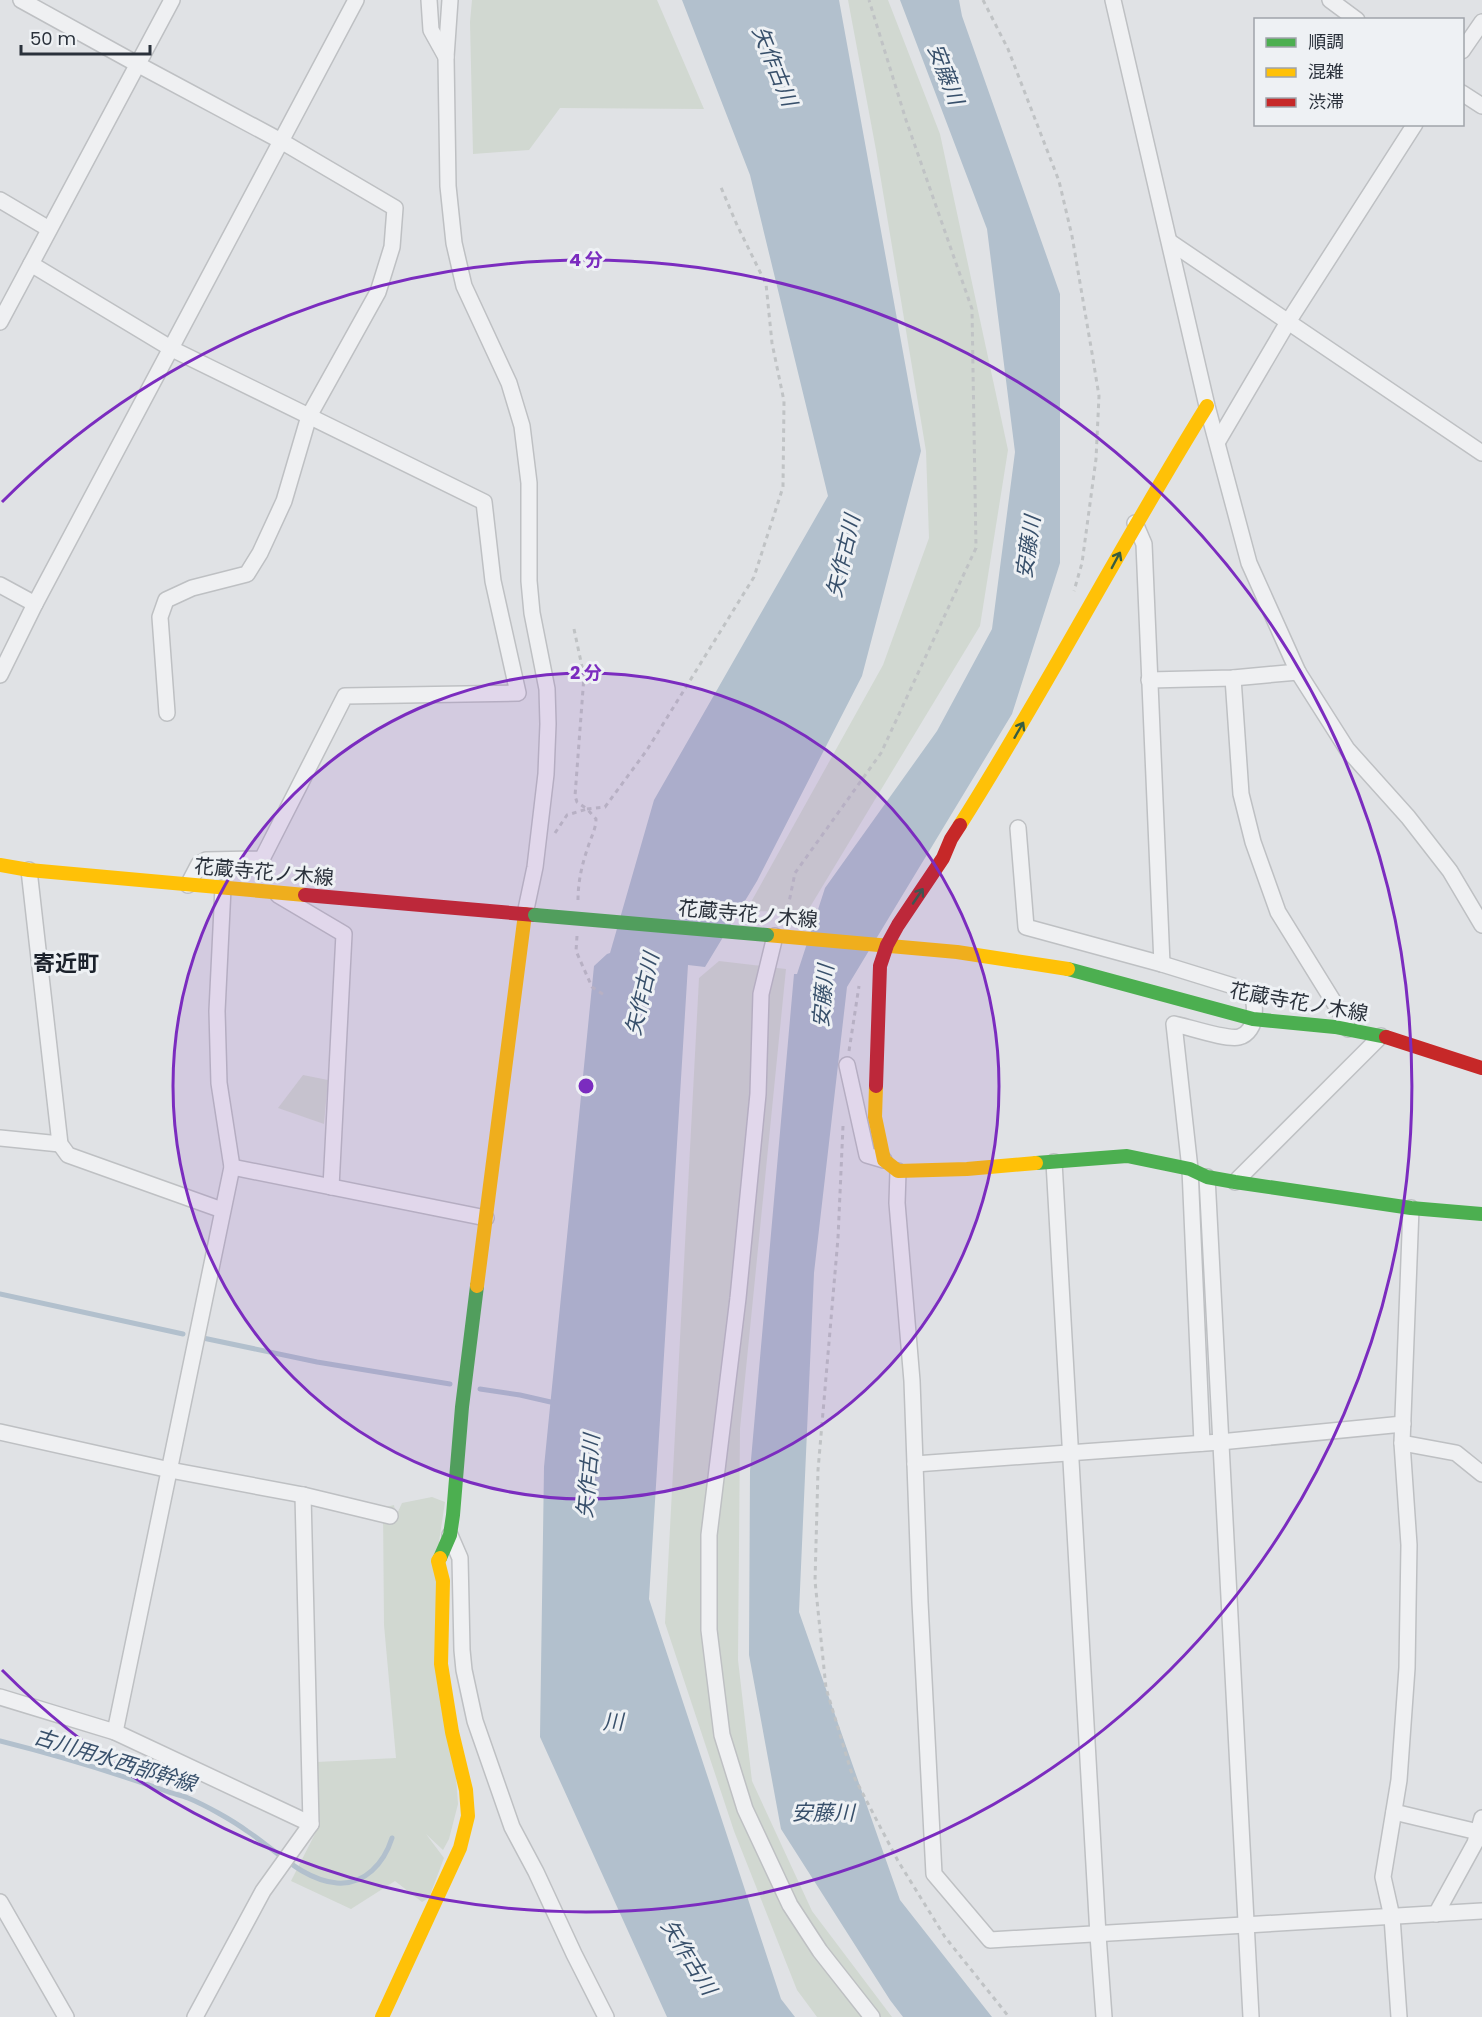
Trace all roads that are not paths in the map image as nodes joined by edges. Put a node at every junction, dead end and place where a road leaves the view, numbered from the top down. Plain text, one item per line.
1 (21, 0) edge
2 (172, 0) edge
3 (356, 0) edge
4 (429, 0) edge
5 (450, 0) edge
6 (1113, 0) edge
7 (1330, 0) edge
8 (1354, 18) edge
9 (1482, 22) edge
10 (1464, 48) edge
11 (446, 57) junction
12 (137, 64) junction
13 (1464, 94) edge
14 (1482, 106) edge
15 (1414, 126) edge
16 (281, 141) junction
17 (0, 200) edge
18 (49, 230) junction
19 (1170, 242) junction
20 (31, 264) junction
21 (0, 322) edge
22 (1288, 322) junction
23 (172, 349) junction
24 (1207, 406) junction
25 (309, 416) junction
26 (1218, 441) junction
27 (1482, 453) edge
28 (1135, 523) junction
29 (0, 585) edge
30 (35, 604) junction
31 (1299, 672) junction
32 (0, 675) edge
33 (1233, 678) junction
34 (1149, 680) junction
35 (167, 713) dead end
36 (1018, 828) dead end
37 (0, 865) edge
38 (29, 870) junction
39 (188, 885) junction
40 (223, 888) junction
41 (275, 893) junction
42 (530, 915) junction
43 (1482, 925) edge
44 (775, 936) junction
45 (882, 945) junction
46 (1162, 964) junction
47 (1254, 1019) junction
48 (1348, 1029) junction
49 (1381, 1036) junction
50 (847, 1065) road end
51 (1482, 1068) edge
52 (0, 1138) edge
53 (60, 1143) junction
54 (884, 1160) junction
55 (1054, 1162) junction
56 (232, 1167) junction
57 (1190, 1169) junction
58 (898, 1171) junction
59 (1207, 1177) junction
60 (1235, 1182) junction
61 (331, 1187) junction
62 (1411, 1208) junction
63 (222, 1210) junction
64 (1482, 1214) edge
65 (486, 1218) junction
66 (1403, 1424) junction
67 (0, 1432) edge
68 (1220, 1442) junction
69 (1202, 1443) junction
70 (1402, 1443) junction
71 (1070, 1453) junction
72 (915, 1464) junction
73 (170, 1470) junction
74 (1482, 1474) edge
75 (303, 1495) junction
76 (390, 1516) dead end
77 (450, 1535) junction
78 (0, 1697) edge
79 (116, 1732) junction
80 (1394, 1812) junction
81 (311, 1824) junction
82 (1480, 1825) edge
83 (0, 1902) edge
84 (1482, 1911) edge
85 (1436, 1914) junction
86 (1392, 1917) junction
87 (1246, 1926) junction
88 (1098, 1935) junction
89 (66, 2017) edge
90 (195, 2017) edge
91 (382, 2017) edge
92 (606, 2017) edge
93 (872, 2017) edge
94 (1104, 2017) edge
95 (1251, 2017) edge
96 (1399, 2017) edge

1 - 12 street
2 - 12 street
3 - 16 street
4 - 11 street
5 - 11 street
6 - 19 street
7 - 8 street
9 - 10 street
11 - 42 street
12 - 16 street
12 - 18 street
13 - 14 street
15 - 22 street
16 - 23 street
16 - 25 street
17 - 18 street
18 - 20 street
19 - 22 street
19 - 24 street
20 - 21 street
20 - 23 street
22 - 26 street
22 - 27 street
23 - 25 street
23 - 30 street
24 - 26 street
24 - 28 street
25 - 35 street
25 - 39 street
26 - 31 street
28 - 34 street
45 -> 28 street
29 - 30 street
30 - 32 street
31 - 33 street
31 - 43 street
33 - 34 street
33 - 48 street
34 - 46 street
36 - 46 street
37 - 38 street, 花蔵寺花ノ木線
38 - 39 street, 花蔵寺花ノ木線
38 - 53 street
39 - 40 street, 花蔵寺花ノ木線
40 - 41 street, 花蔵寺花ノ木線
40 - 56 street
41 - 42 street, 花蔵寺花ノ木線
41 - 61 street
42 - 44 street, 花蔵寺花ノ木線, bridge
42 - 65 street
44 - 45 street, 花蔵寺花ノ木線
44 - 93 street
45 - 47 street, 花蔵寺花ノ木線
45 - 54 street
46 - 47 street
47 - 48 street, 花蔵寺花ノ木線
47 - 57 street
48 - 49 street, 花蔵寺花ノ木線
49 - 51 street, 花蔵寺花ノ木線
49 - 60 street
50 - 54 street
52 - 53 street
53 - 63 street
54 - 58 street
55 - 57 street
55 - 58 street
55 - 71 street
56 - 61 street
56 - 63 street
57 - 59 street
57 - 69 street
58 - 72 street
59 - 60 street
59 - 68 street
60 - 62 street
61 - 65 street
62 - 64 street
62 - 66 street
63 - 73 street
65 - 77 street
66 - 68 street
66 - 70 street
67 - 73 street
68 - 69 street
68 - 87 street
69 - 71 street
70 - 74 street
70 - 80 street
71 - 72 street
71 - 88 street
72 - 88 street
73 - 75 street
73 - 79 street
75 - 76 street
75 - 81 street
77 - 91 street
77 - 92 street
78 - 79 street
79 - 81 street
80 - 82 street
80 - 86 street
81 - 90 street
82 - 85 street
83 - 89 street
84 - 85 street
85 - 86 street
86 - 87 street
86 - 96 street
87 - 88 street
87 - 95 street
88 - 94 street

